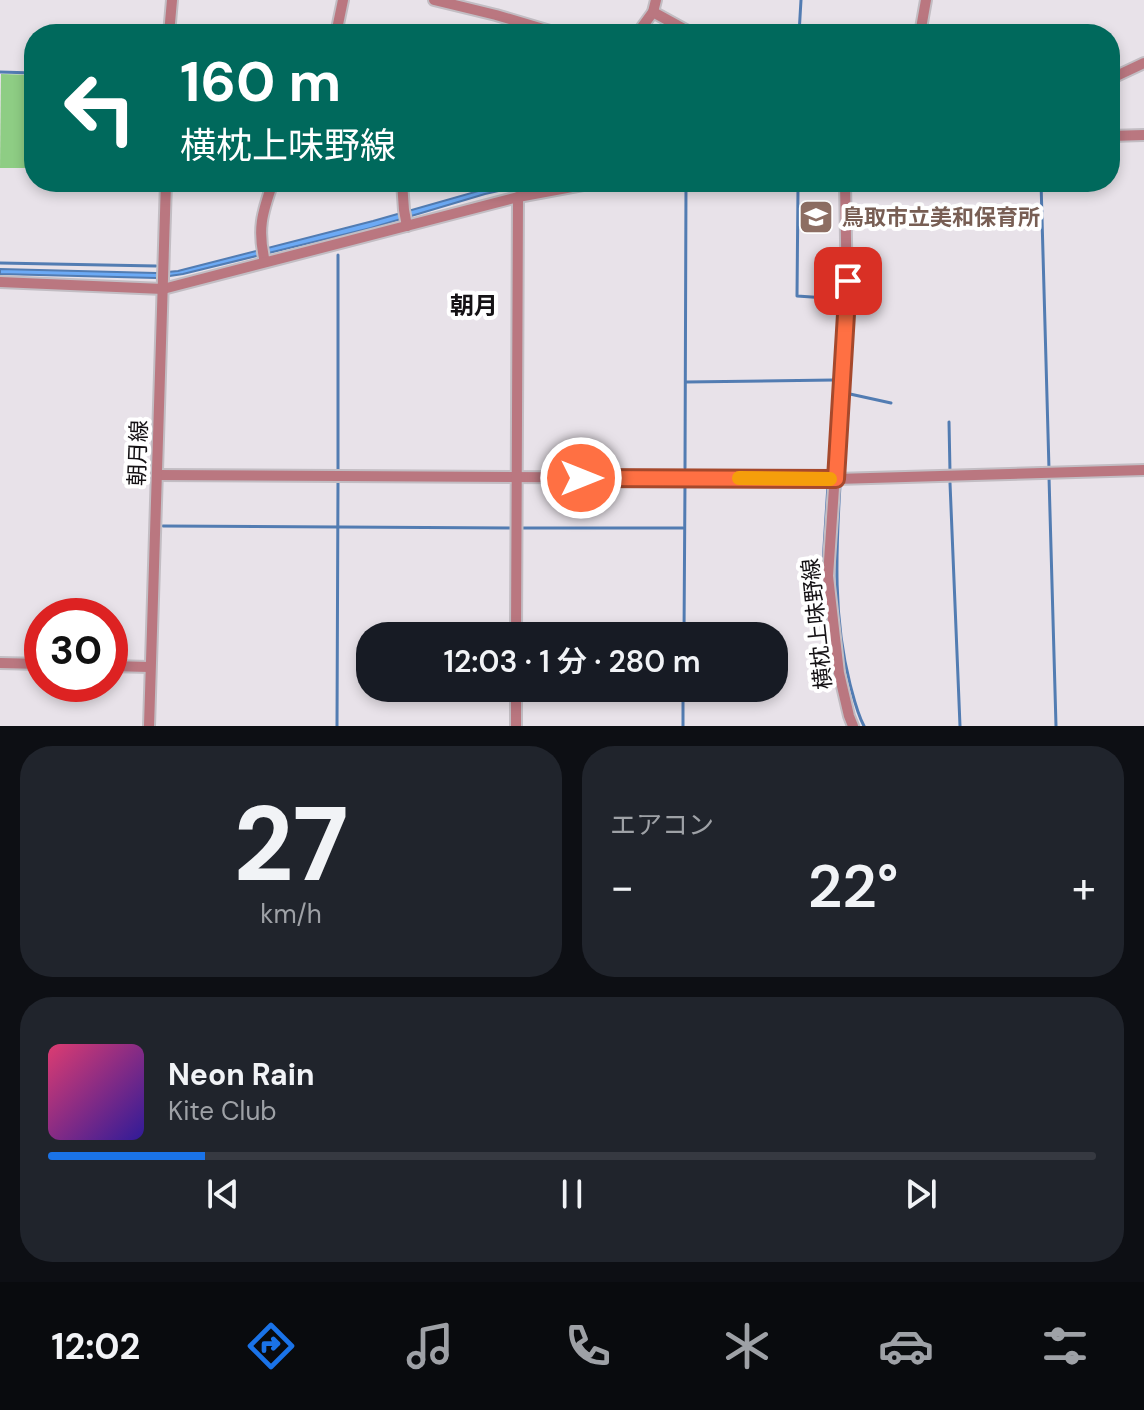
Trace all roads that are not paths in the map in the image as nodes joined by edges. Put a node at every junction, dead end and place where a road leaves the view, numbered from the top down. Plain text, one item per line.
1 (172, 0) edge
2 (343, 0) edge
3 (434, 0) edge
4 (656, 0) edge
5 (926, 0) edge
6 (653, 12) junction
7 (170, 24) edge
8 (338, 24) edge
9 (512, 24) edge
10 (644, 24) edge
11 (675, 24) edge
12 (922, 24) edge
13 (1144, 63) edge
14 (1120, 74) edge
15 (1144, 135) edge
16 (1120, 136) edge
17 (166, 192) edge
18 (269, 192) edge
19 (403, 192) edge
20 (532, 192) edge
21 (845, 192) edge
22 (518, 197) junction
23 (407, 226) junction
24 (265, 262) junction
25 (0, 282) edge
26 (163, 289) junction
27 (1144, 470) edge
28 (157, 475) junction
29 (518, 478) junction
30 (836, 479) junction
31 (516, 622) edge
32 (0, 663) edge
33 (24, 664) edge
34 (128, 666) edge
35 (150, 667) junction
36 (516, 702) edge
37 (149, 726) edge
38 (516, 726) edge
39 (853, 726) edge

1 - 7 street
2 - 8 street
3 - 9 street
4 - 6 street
5 - 12 street
6 - 10 street
6 - 11 street
13 - 14 street
15 - 16 street
17 - 26 street, 朝月線
18 - 24 street
19 - 23 street
20 - 22 street
21 - 30 street, 横枕上味野線
22 - 23 street
22 - 29 street
23 - 24 street
24 - 26 street
25 - 26 street
26 - 28 street, 朝月線
27 - 30 street
28 - 29 street
28 - 35 street, 朝月線
29 - 30 street
29 - 31 street
30 - 39 street, 横枕上味野線
32 - 33 street
34 - 35 street
35 - 37 street, 朝月線
36 - 38 street

